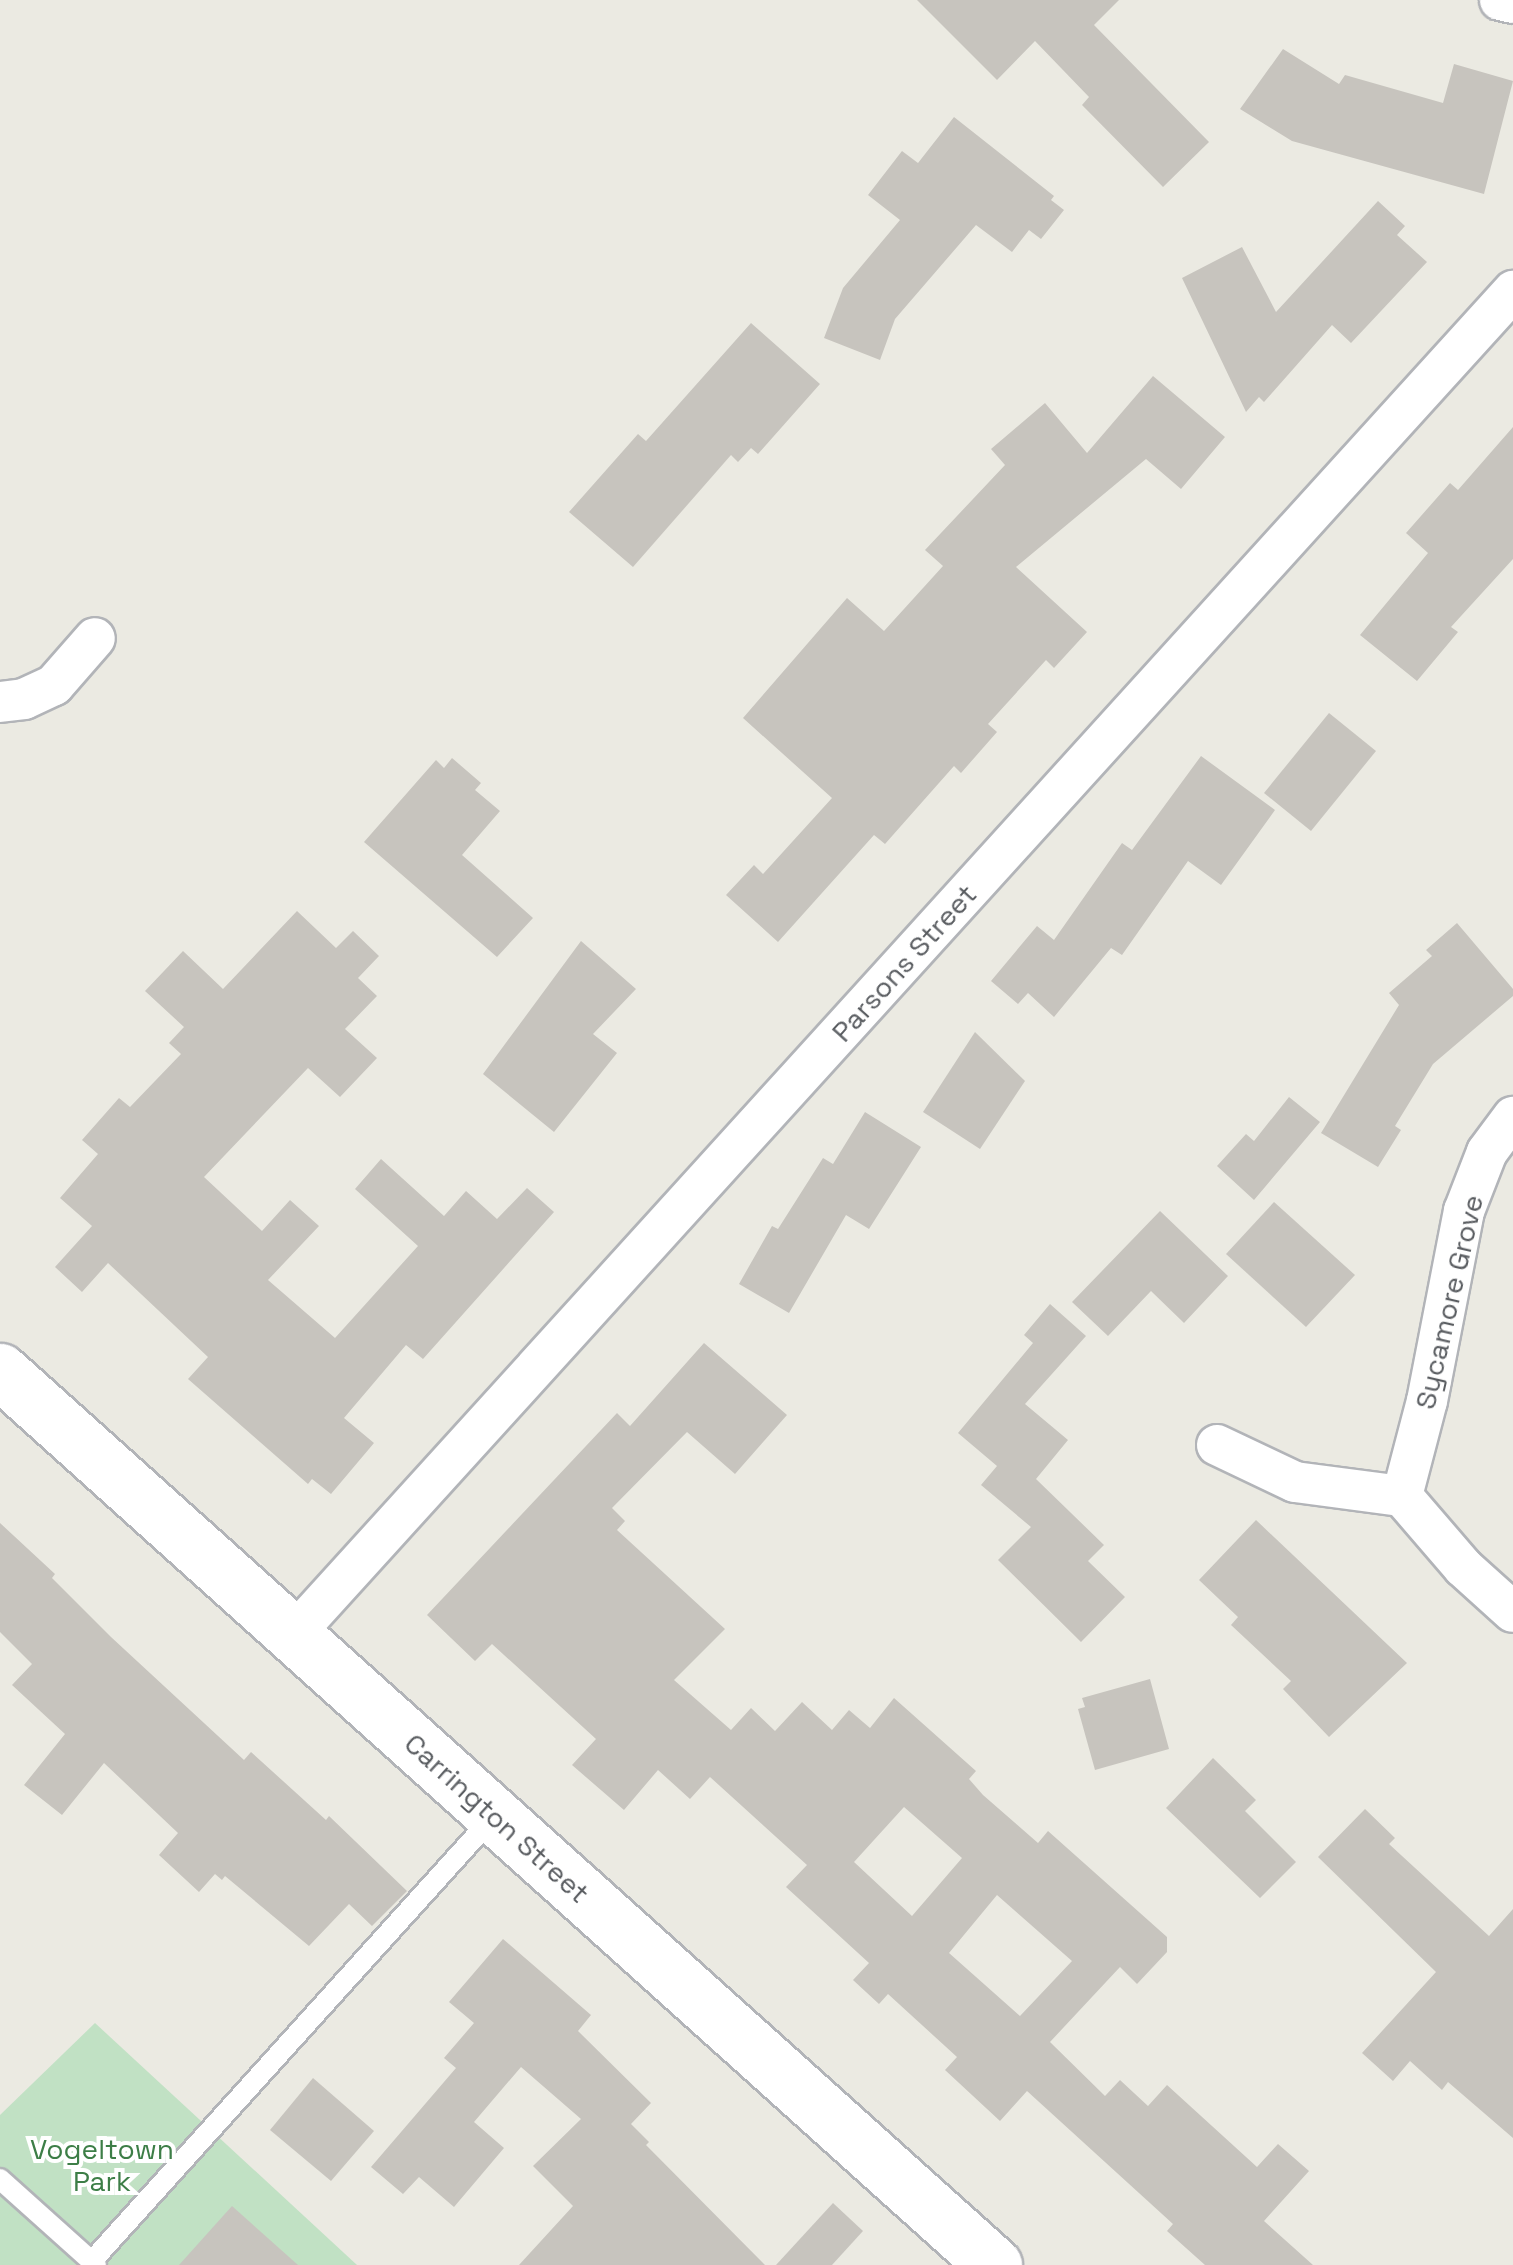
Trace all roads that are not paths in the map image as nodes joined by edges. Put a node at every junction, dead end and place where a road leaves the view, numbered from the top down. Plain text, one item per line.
1 (1500, 0) edge
2 (1513, 3) edge
3 (1513, 291) edge
4 (95, 638) dead end
5 (0, 702) edge
6 (1513, 1117) edge
7 (0, 1371) edge
8 (1216, 1445) dead end
9 (1402, 1496) junction
10 (1513, 1612) edge
11 (294, 1634) junction
12 (494, 1815) junction
13 (0, 2178) edge
14 (94, 2263) edge
15 (994, 2265) edge

1 - 2 street
3 - 11 street, Parsons Street
4 - 5 street
6 - 9 street, Sycamore Grove
7 - 11 main road, Carrington Street
8 - 9 street
9 - 10 street
11 - 12 main road, Carrington Street
12 - 14 lane
12 - 15 main road, Carrington Street
13 - 14 lane

